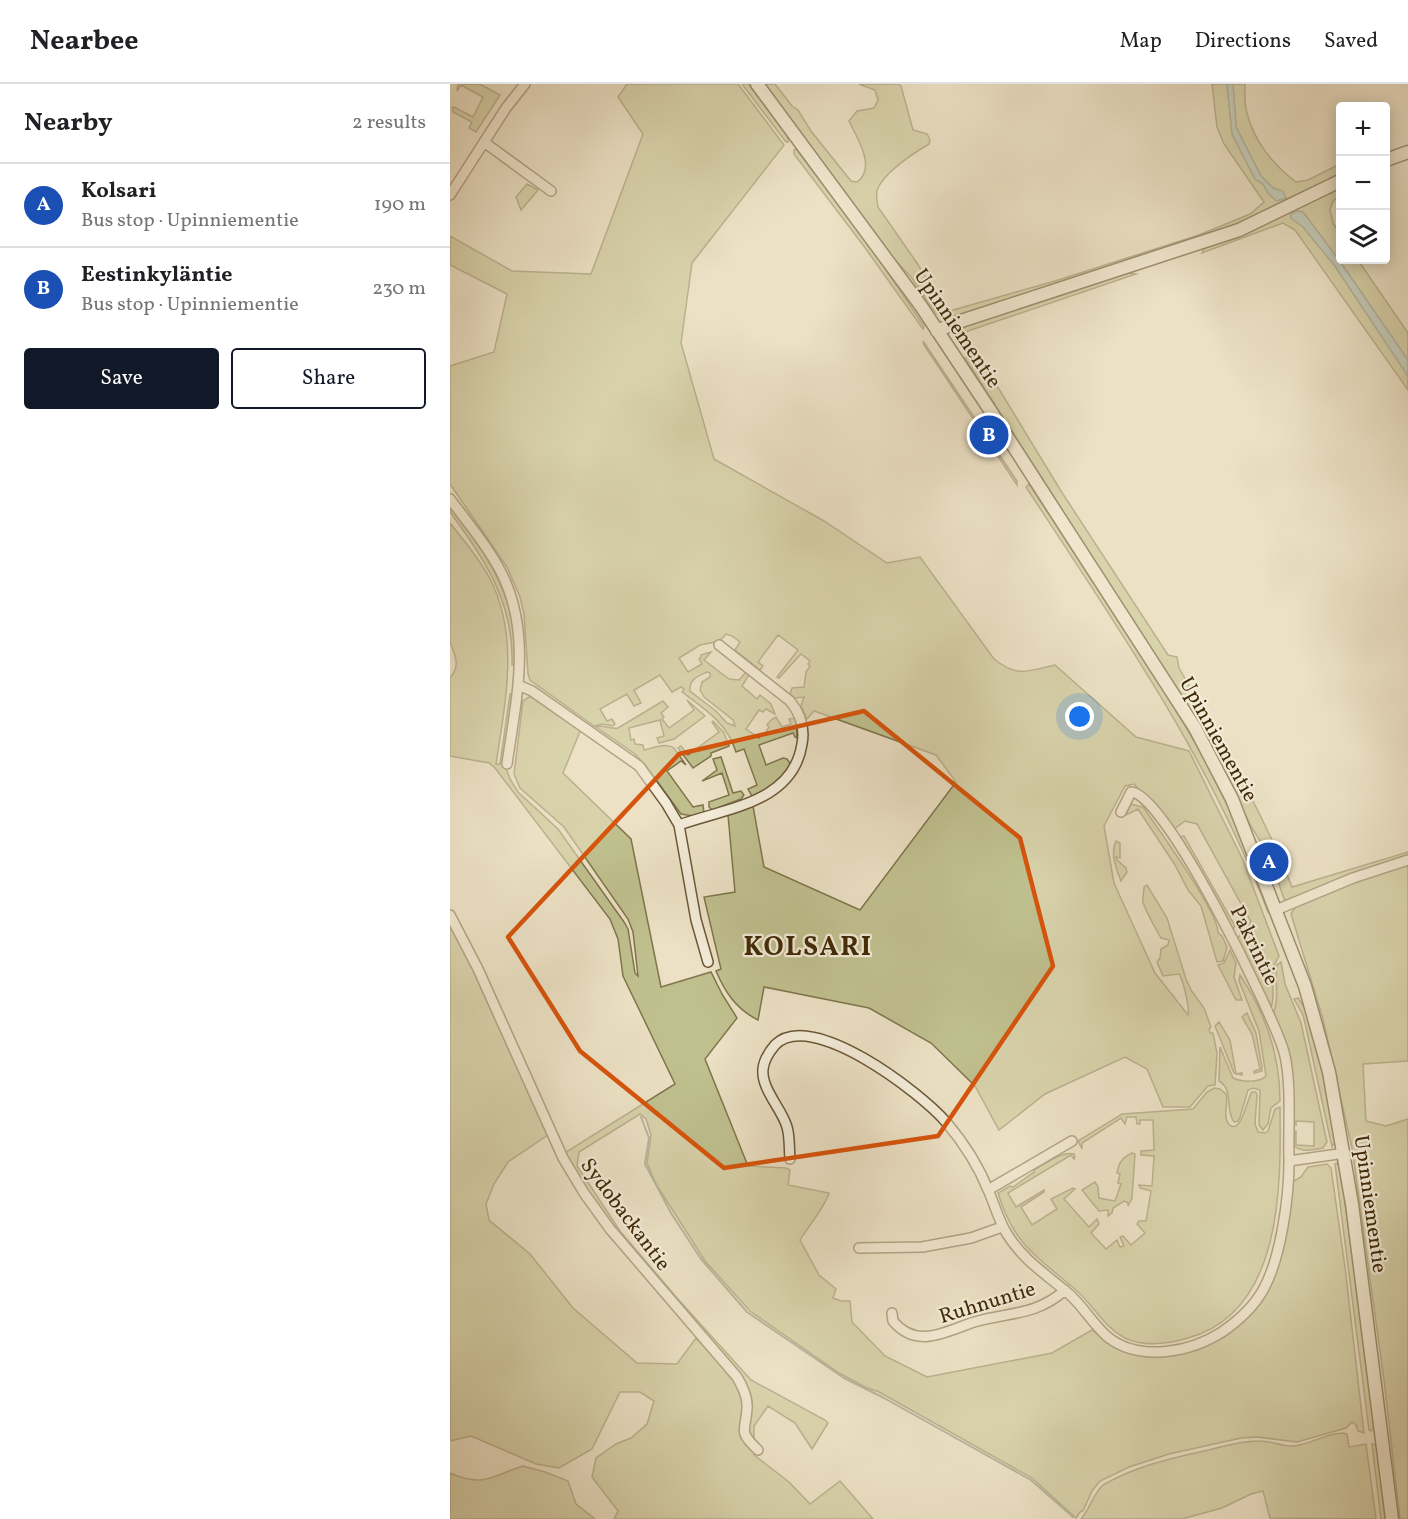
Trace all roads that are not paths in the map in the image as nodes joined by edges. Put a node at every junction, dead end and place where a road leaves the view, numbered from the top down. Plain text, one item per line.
1 (525, 84) edge
2 (757, 84) edge
3 (484, 142) junction
4 (1408, 152) edge
5 (1390, 159) edge
6 (1336, 183) edge
7 (551, 191) dead end
8 (450, 195) edge
9 (938, 331) junction
10 (450, 499) edge
11 (719, 645) dead end
12 (518, 685) junction
13 (507, 764) dead end
14 (1121, 812) dead end
15 (679, 825) junction
16 (1408, 860) edge
17 (1276, 910) junction
18 (450, 915) edge
19 (708, 962) dead end
20 (1072, 1141) dead end
21 (1345, 1153) junction
22 (790, 1159) dead end
23 (1289, 1161) junction
24 (988, 1190) junction
25 (1002, 1227) junction
26 (860, 1248) dead end
27 (1065, 1290) junction
28 (892, 1313) dead end
29 (758, 1450) dead end
30 (1392, 1519) edge

1 - 3 street
2 - 9 main road, Upinniementie
3 - 7 street
3 - 8 street
4 - 5 main road
6 - 9 main road
9 - 17 main road, Upinniementie
10 - 12 street
11 - 15 street
12 - 13 street
12 - 15 street
14 - 23 street, Pakrintie
15 - 19 street
16 - 17 street
17 - 21 main road, Upinniementie
18 - 29 street, Sydobackantie
20 - 24 street
21 - 23 street
21 - 30 main road, Upinniementie
22 - 24 street
23 - 27 street
24 - 25 street
25 - 26 street
25 - 27 street
27 - 28 street, Ruhnuntie

